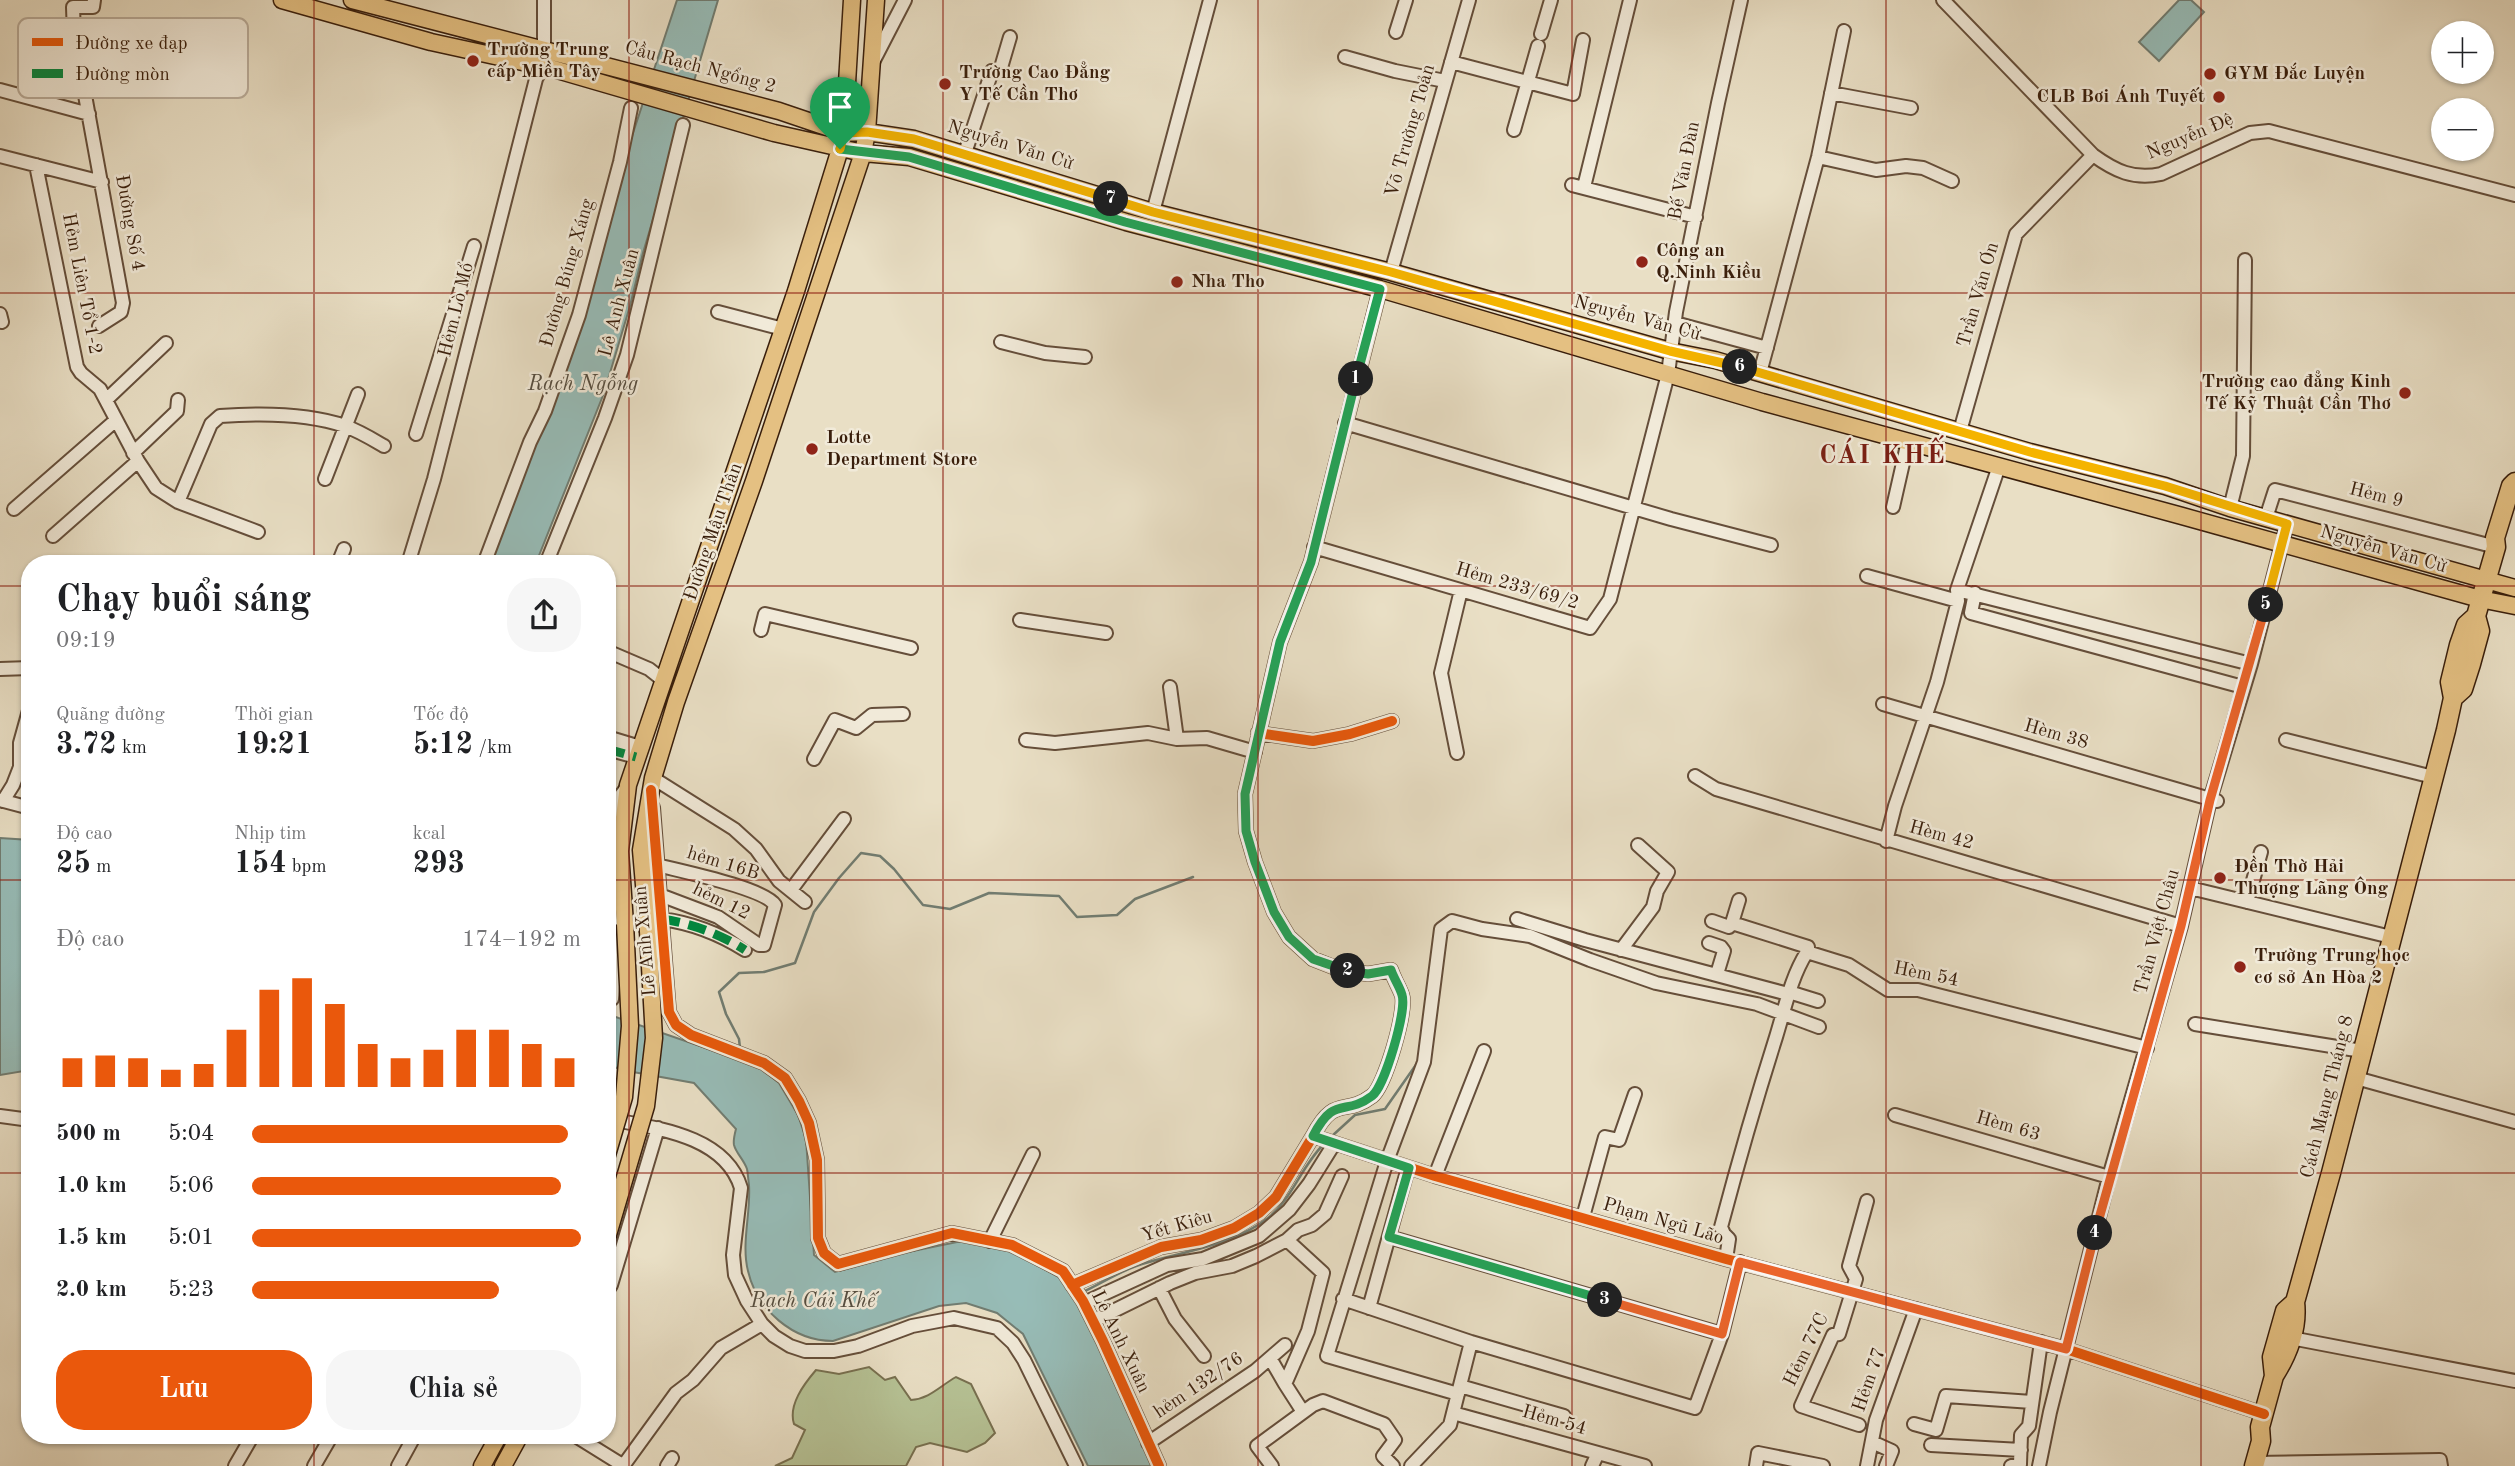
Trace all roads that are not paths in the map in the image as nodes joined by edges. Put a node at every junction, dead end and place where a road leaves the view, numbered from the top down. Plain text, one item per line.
1 (94, 0) edge
2 (282, 0) edge
3 (352, 0) edge
4 (544, 0) edge
5 (852, 0) edge
6 (878, 0) edge
7 (905, 0) edge
8 (1210, 0) edge
9 (1406, 0) edge
10 (1469, 0) edge
11 (1630, 0) edge
12 (1741, 0) edge
13 (1943, 0) edge
14 (1547, 1) edge
15 (898, 14) junction
16 (74, 18) edge
17 (1844, 31) dead end
18 (1396, 32) dead end
19 (1010, 37) dead end
20 (1583, 40) dead end
21 (544, 49) junction
22 (1345, 57) dead end
23 (1451, 62) junction
24 (872, 65) junction
25 (547, 67) junction
26 (1446, 81) junction
27 (1527, 82) junction
28 (0, 90) edge
29 (1831, 93) junction
30 (18, 95) edge
31 (30, 98) edge
32 (86, 98) edge
33 (631, 108) dead end
34 (1912, 108) dead end
35 (89, 114) junction
36 (683, 125) dead end
37 (1514, 130) dead end
38 (867, 132) junction
39 (842, 141) junction
40 (863, 153) junction
41 (965, 153) junction
42 (2093, 155) junction
43 (0, 156) edge
44 (1818, 157) junction
45 (36, 165) junction
46 (1952, 181) dead end
47 (102, 182) junction
48 (2515, 195) edge
49 (1153, 212) junction
50 (1696, 217) junction
51 (474, 246) dead end
52 (2245, 260) dead end
53 (1391, 272) junction
54 (1383, 290) junction
55 (718, 312) dead end
56 (1675, 323) junction
57 (99, 326) dead end
58 (783, 329) junction
59 (1001, 342) dead end
60 (166, 343) dead end
61 (1766, 348) junction
62 (1670, 351) junction
63 (1085, 357) dead end
64 (1760, 373) junction
65 (1668, 374) junction
66 (763, 389) junction
67 (358, 394) dead end
68 (781, 395) junction
69 (106, 400) junction
70 (178, 400) dead end
71 (116, 420) junction
72 (1345, 423) junction
73 (346, 426) junction
74 (1961, 431) junction
75 (416, 434) dead end
76 (1908, 441) junction
77 (384, 446) dead end
78 (136, 457) junction
79 (1998, 466) junction
80 (325, 479) dead end
81 (2515, 482) edge
82 (2515, 500) edge
83 (178, 502) junction
84 (1634, 507) junction
85 (1893, 507) dead end
86 (2230, 508) junction
87 (14, 509) dead end
88 (2266, 518) junction
89 (2287, 524) junction
90 (258, 532) dead end
91 (53, 536) dead end
92 (2282, 543) junction
93 (1771, 545) dead end
94 (1314, 547) junction
95 (2496, 547) junction
96 (344, 549) dead end
97 (342, 555) edge
98 (411, 555) edge
99 (487, 555) edge
100 (550, 555) edge
101 (1867, 576) dead end
102 (2515, 589) edge
103 (1461, 590) junction
104 (1975, 593) junction
105 (1957, 595) junction
106 (2481, 599) junction
107 (2515, 606) edge
108 (1020, 620) dead end
109 (761, 630) dead end
110 (1106, 633) dead end
111 (911, 648) dead end
112 (616, 655) edge
113 (2250, 664) junction
114 (21, 668) edge
115 (0, 669) edge
116 (663, 680) junction
117 (1170, 687) dead end
118 (2244, 687) junction
119 (1884, 704) dead end
120 (904, 714) dead end
121 (1925, 716) junction
122 (1392, 721) dead end
123 (1258, 733) junction
124 (21, 739) edge
125 (1178, 739) junction
126 (1026, 740) dead end
127 (2286, 740) dead end
128 (616, 741) edge
129 (616, 750) edge
130 (638, 752) junction
131 (1255, 752) junction
132 (1457, 752) dead end
133 (814, 759) dead end
134 (1695, 776) dead end
135 (2433, 777) junction
136 (652, 784) junction
137 (628, 785) junction
138 (1, 801) edge
139 (2214, 801) junction
140 (616, 802) edge
141 (21, 806) edge
142 (844, 819) dead end
143 (1886, 841) junction
144 (1638, 845) dead end
145 (2261, 852) dead end
146 (657, 864) junction
147 (2190, 888) junction
148 (791, 890) junction
149 (660, 895) junction
150 (1738, 900) dead end
151 (805, 902) dead end
152 (2247, 902) junction
153 (662, 919) junction
154 (1517, 919) dead end
155 (1712, 921) dead end
156 (1732, 923) junction
157 (2181, 926) junction
158 (2391, 937) junction
159 (1709, 943) dead end
160 (764, 945) joint
161 (1619, 949) junction
162 (745, 950) dead end
163 (1807, 952) junction
164 (1611, 967) junction
165 (1717, 974) junction
166 (1789, 993) junction
167 (1818, 1000) dead end
168 (1783, 1013) junction
169 (2195, 1024) dead end
170 (1819, 1027) dead end
171 (2147, 1048) junction
172 (1484, 1051) dead end
173 (2362, 1051) junction
174 (2356, 1078) junction
175 (1635, 1094) dead end
176 (1895, 1115) dead end
177 (0, 1116) edge
178 (21, 1120) edge
179 (616, 1122) edge
180 (2515, 1122) edge
181 (616, 1124) edge
182 (658, 1128) junction
183 (1313, 1136) junction
184 (1334, 1144) junction
185 (1033, 1154) dead end
186 (1387, 1161) junction
187 (1409, 1168) junction
188 (1342, 1176) dead end
189 (1435, 1176) junction
190 (2109, 1177) junction
191 (1867, 1201) dead end
192 (616, 1208) edge
193 (1583, 1217) junction
194 (1264, 1221) junction
195 (1389, 1237) junction
196 (1287, 1240) junction
197 (990, 1241) junction
198 (1164, 1257) junction
199 (1726, 1259) junction
200 (1740, 1262) junction
201 (616, 1268) edge
202 (1072, 1285) junction
203 (1159, 1288) junction
204 (1853, 1292) junction
205 (1343, 1299) junction
206 (2295, 1302) junction
207 (1084, 1303) junction
208 (1369, 1308) junction
209 (1916, 1309) junction
210 (1093, 1321) junction
211 (762, 1324) junction
212 (1722, 1334) junction
213 (2291, 1338) junction
214 (1471, 1342) junction
215 (2042, 1342) junction
216 (1285, 1345) dead end
217 (2066, 1349) junction
218 (1204, 1356) dead end
219 (1270, 1359) junction
220 (2274, 1376) junction
221 (2515, 1381) edge
222 (1285, 1384) junction
223 (1459, 1390) junction
224 (2032, 1402) junction
225 (1303, 1412) junction
226 (1453, 1413) junction
227 (1564, 1416) dead end
228 (2262, 1420) junction
229 (1914, 1424) dead end
230 (1859, 1426) dead end
231 (1872, 1442) junction
232 (1149, 1443) junction
233 (248, 1444) edge
234 (327, 1444) edge
235 (410, 1444) edge
236 (494, 1444) edge
237 (515, 1444) edge
238 (589, 1444) edge
239 (1931, 1445) dead end
240 (2021, 1450) junction
241 (1598, 1453) junction
242 (2250, 1465) edge
243 (236, 1466) edge
244 (314, 1466) edge
245 (398, 1466) edge
246 (482, 1466) edge
247 (503, 1466) edge
248 (624, 1466) edge
249 (1076, 1466) edge
250 (1159, 1466) edge
251 (1272, 1466) edge
252 (1393, 1466) edge
253 (1411, 1466) edge
254 (1592, 1466) edge
255 (1645, 1466) edge
256 (1756, 1466) edge
257 (1823, 1466) edge
258 (1867, 1466) edge
259 (1886, 1466) edge
260 (2011, 1466) edge
261 (2039, 1466) edge
262 (2441, 1466) edge

1 - 16 street
2 - 25 main road, Cầu Rạch Ngổng 2
3 - 21 main road
4 - 21 street
5 - 39 main road, Đường Mậu Thân
6 - 15 street
6 - 24 main road, Đường Mậu Thân
7 - 15 street
8 - 49 street
9 - 18 street
10 - 23 street, Võ Trường Toản
11 - 50 street
12 - 50 street, Bế Văn Đàn
13 - 42 street, Nguyễn Đệ
14 - 27 street
15 - 24 street
17 - 29 street
19 - 41 street
20 - 27 street
21 - 39 main road, Cầu Rạch Ngổng 2
22 - 26 street
23 - 26 street, Võ Trường Toản
23 - 27 street
24 - 38 main road, Đường Mậu Thân
25 - 39 main road, Cầu Rạch Ngổng 2
25 - 98 street, Hẻm Lò Mổ
26 - 53 street, Võ Trường Toản
27 - 37 street
28 - 30 street
29 - 34 street
29 - 44 street
31 - 35 street
32 - 35 street
33 - 99 street, Đường Búng Xáng
35 - 47 street, Đường Số 4
36 - 100 street, Lê Anh Xuân
38 - 39 main road, Nguyễn Văn Cừ
38 - 40 main road, Đường Mậu Thân
38 - 41 main road, Nguyễn Văn Cừ
39 - 40 main road, Nguyễn Văn Cừ
39 - 58 main road, Đường Mậu Thân
40 - 54 main road, Nguyễn Văn Cừ
40 - 68 main road, Đường Mậu Thân
41 - 49 main road, Nguyễn Văn Cừ
42 - 48 street, Nguyễn Đệ
42 - 74 street, Trần Văn Ơn
43 - 45 street
44 - 46 street
44 - 61 street
45 - 47 street
45 - 69 street, Hẻm Liên Tổ 1-2
47 - 57 street, Đường Số 4
49 - 53 main road, Nguyễn Văn Cừ
50 - 56 street, Bế Văn Đàn
51 - 75 street
52 - 86 street
53 - 54 main road
53 - 62 main road, Nguyễn Văn Cừ
54 - 65 main road, Nguyễn Văn Cừ
54 - 72 street
55 - 58 street
56 - 61 street
56 - 62 street, Bế Văn Đàn
58 - 66 main road, Đường Mậu Thân
59 - 63 street
60 - 69 street
61 - 64 street
62 - 64 main road, Nguyễn Văn Cừ
62 - 65 street, Hẻm 233/69/2
64 - 74 main road, Nguyễn Văn Cừ
65 - 76 main road, Nguyễn Văn Cừ
65 - 84 street, Hẻm 233/69/2
66 - 68 main road
66 - 116 main road, Đường Mậu Thân
67 - 73 street
68 - 136 main road, Đường Mậu Thân
69 - 71 street, Hẻm Liên Tổ 1-2
70 - 78 street
71 - 78 street, Hẻm Liên Tổ 1-2
71 - 87 street
72 - 84 street
72 - 94 street
73 - 77 street
73 - 80 street
73 - 83 street
74 - 86 main road, Nguyễn Văn Cừ
76 - 79 main road, Nguyễn Văn Cừ
76 - 85 street
78 - 83 street, Hẻm Liên Tổ 1-2
78 - 91 street
79 - 92 main road, Nguyễn Văn Cừ
79 - 105 street
81 - 95 highway, Cách Mạng Tháng 8
82 - 95 highway, Cách Mạng Tháng 8
83 - 90 street, Hẻm Liên Tổ 1-2
84 - 93 street
84 - 103 street, Hẻm 233/69/2
86 - 88 main road, Nguyễn Văn Cừ
88 - 89 main road, Nguyễn Văn Cừ
88 - 95 street, Hẻm 9
89 - 92 street, Trần Việt Châu
89 - 106 main road, Nguyễn Văn Cừ
92 - 106 main road, Nguyễn Văn Cừ
92 - 113 street, Trần Việt Châu
94 - 103 street, Hẻm 233/69/2
94 - 123 street
95 - 106 highway, Cách Mạng Tháng 8
96 - 97 street
101 - 105 street
102 - 106 main road, Nguyễn Văn Cừ
103 - 132 street
104 - 105 street
104 - 113 street
104 - 118 street
105 - 121 street
106 - 107 main road, Nguyễn Văn Cừ
106 - 135 highway, Cách Mạng Tháng 8
108 - 110 street
109 - 111 street
112 - 116 street
113 - 118 street, Trần Việt Châu
114 - 115 street
116 - 130 main road, Đường Mậu Thân
117 - 125 street
118 - 139 street, Trần Việt Châu
119 - 121 street, Hèm 38
120 - 133 street
121 - 139 street, Hèm 38
121 - 143 street
122 - 123 street
123 - 131 street
124 - 138 street
125 - 126 street
125 - 131 street
127 - 135 street
128 - 130 street
129 - 130 street
130 - 137 main road, Đường Mậu Thân
131 - 183 street, Yết Kiêu
134 - 143 street, Hèm 42
135 - 158 highway, Cách Mạng Tháng 8
136 - 146 street, Lê Anh Xuân
136 - 148 street
136 - 192 main road, Đường Mậu Thân, bridge
137 - 140 street
137 - 181 main road, Đường Mậu Thân, bridge
138 - 141 street
139 - 147 street, Trần Việt Châu
142 - 148 street
143 - 157 street, Hèm 42
144 - 161 street
145 - 152 street
146 - 149 street, Lê Anh Xuân
146 - 160 street, hẻm 16B
147 - 152 street
147 - 157 street, Trần Việt Châu
148 - 151 street
149 - 153 street, Lê Anh Xuân
149 - 160 street, hẻm 12
150 - 156 street
152 - 158 street
153 - 162 street
153 - 197 street, Lê Anh Xuân
154 - 161 street
155 - 156 street, Hèm 54
156 - 163 street, Hèm 54
157 - 171 street, Trần Việt Châu
158 - 173 highway, Cách Mạng Tháng 8
159 - 165 street
161 - 164 street
161 - 165 street
163 - 166 street
163 - 171 street, Hèm 54
164 - 168 street
164 - 186 street
165 - 166 street
166 - 167 street
166 - 168 street
168 - 170 street
168 - 199 street
169 - 173 street
171 - 190 street, Trần Việt Châu
172 - 189 street
173 - 174 highway, Cách Mạng Tháng 8
174 - 180 street
174 - 206 highway, Cách Mạng Tháng 8
175 - 193 street
176 - 190 street, Hèm 63
177 - 178 street
179 - 182 street
182 - 201 street
182 - 211 street
183 - 184 street
183 - 194 street, Yết Kiêu
184 - 186 street, Phạm Ngũ Lão
184 - 194 street, Yết Kiêu
185 - 197 street
186 - 187 street, Phạm Ngũ Lão
186 - 205 street
187 - 189 street, Phạm Ngũ Lão
187 - 195 street
188 - 196 street
189 - 193 street, Phạm Ngũ Lão
190 - 217 street, Trần Việt Châu
191 - 204 street
193 - 199 street, Phạm Ngũ Lão
194 - 198 street, Yết Kiêu
194 - 198 street, Yết Kiêu
195 - 208 street
195 - 212 street
196 - 203 street
196 - 222 street
197 - 202 street, Lê Anh Xuân
198 - 202 street, Yết Kiêu
198 - 207 street, Yết Kiêu
199 - 200 street, Phạm Ngũ Lão
200 - 204 street, Phạm Ngũ Lão
200 - 212 street
202 - 207 street, Lê Anh Xuân
203 - 210 street
203 - 218 street
204 - 209 street, Phạm Ngũ Lão
204 - 230 street, Hẻm 77C
205 - 208 street
205 - 223 street
206 - 213 highway, Cách Mạng Tháng 8
206 - 220 highway, Cách Mạng Tháng 8
207 - 210 street, Lê Anh Xuân
208 - 214 street
209 - 215 street, Phạm Ngũ Lão
209 - 231 street, Hẻm 77
210 - 232 street, Lê Anh Xuân
211 - 248 street
211 - 249 street
212 - 214 street
213 - 220 highway, Cách Mạng Tháng 8
213 - 221 street
214 - 223 street
215 - 217 street, Phạm Ngũ Lão
215 - 224 street
216 - 219 street, hẻm 132/76
217 - 228 street, Phạm Ngũ Lão
217 - 261 street, Trần Việt Châu
219 - 222 street, hẻm 132/76
219 - 232 street, hẻm 132/76
220 - 228 highway, Cách Mạng Tháng 8
222 - 225 street, hẻm 132/76
223 - 226 street
223 - 227 street
224 - 229 street
224 - 240 street
225 - 251 street
225 - 252 street
226 - 241 street, Hẻm 54
226 - 253 street
228 - 242 highway, Cách Mạng Tháng 8
231 - 258 street, Hẻm 77
231 - 259 street
232 - 250 street, Lê Anh Xuân
233 - 243 street
234 - 244 street
235 - 245 street
236 - 246 main road
237 - 247 main road
238 - 248 street
239 - 240 street
240 - 260 street
241 - 254 street
241 - 255 street, Hẻm 54
242 - 262 street
256 - 257 street

